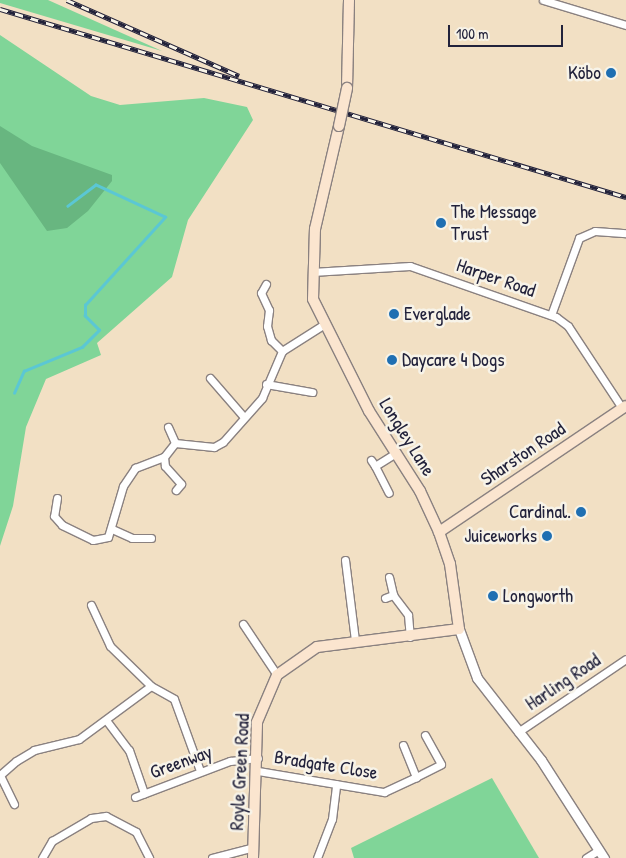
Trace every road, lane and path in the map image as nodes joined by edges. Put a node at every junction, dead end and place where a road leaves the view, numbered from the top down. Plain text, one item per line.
1 (349, 0) edge
2 (543, 0) edge
3 (626, 25) edge
4 (626, 233) edge
5 (312, 272) junction
6 (266, 284) dead end
7 (551, 315) junction
8 (323, 325) junction
9 (282, 351) junction
10 (210, 378) dead end
11 (266, 384) junction
12 (312, 392) dead end
13 (624, 407) edge
14 (243, 416) junction
15 (168, 427) dead end
16 (175, 443) junction
17 (396, 453) junction
18 (164, 457) junction
19 (176, 490) dead end
20 (389, 493) dead end
21 (58, 498) dead end
22 (112, 529) junction
23 (439, 532) junction
24 (151, 538) dead end
25 (345, 560) dead end
26 (390, 577) dead end
27 (393, 595) junction
28 (384, 598) dead end
29 (91, 605) dead end
30 (243, 624) dead end
31 (459, 629) junction
32 (410, 637) junction
33 (355, 640) junction
34 (626, 659) edge
35 (276, 675) junction
36 (151, 686) junction
37 (106, 720) junction
38 (518, 732) junction
39 (425, 734) dead end
40 (403, 745) dead end
41 (258, 758) junction
42 (200, 771) junction
43 (258, 771) junction
44 (416, 777) junction
45 (336, 784) junction
46 (144, 793) junction
47 (135, 797) dead end
48 (14, 804) dead end
49 (254, 847) junction
50 (602, 854) edge
51 (42, 858) edge
52 (149, 858) edge
53 (212, 858) edge
54 (253, 858) edge
55 (317, 858) edge
56 (586, 858) edge

1 - 5 main road, Longley Lane, bridge
2 - 3 street
4 - 7 street
5 - 7 street, Harper Road
5 - 8 main road, Longley Lane
6 - 9 street
7 - 13 street, Harper Road
8 - 9 street
8 - 17 main road, Longley Lane
9 - 11 street
10 - 14 street
11 - 12 street
11 - 14 street
13 - 23 main road, Sharston Road
14 - 16 street
15 - 16 street
16 - 18 street
17 - 20 street
17 - 23 main road, Longley Lane
18 - 19 street
18 - 22 street
21 - 22 street
22 - 24 street
23 - 31 main road, Longley Lane
25 - 33 street
26 - 27 street
27 - 28 street
27 - 32 street
29 - 36 street
30 - 35 street
31 - 32 main road, Royle Green Road
31 - 38 street, Longley Lane
32 - 33 main road, Royle Green Road
33 - 35 main road, Royle Green Road
34 - 38 street, Harling Road
35 - 41 main road, Royle Green Road
36 - 37 street
36 - 42 street
37 - 46 street, Greenway
37 - 48 street
38 - 50 street, Longley Lane
39 - 44 street, Bradgate Close
40 - 44 street
41 - 42 street, Greenway
41 - 43 main road, Royle Green Road
42 - 46 street, Greenway
43 - 45 street, Bradgate Close
43 - 49 main road, Royle Green Road
44 - 45 street, Bradgate Close
45 - 55 street
46 - 47 street, Greenway
49 - 53 street
49 - 54 main road, Royle Green Road
50 - 56 street
51 - 52 street

